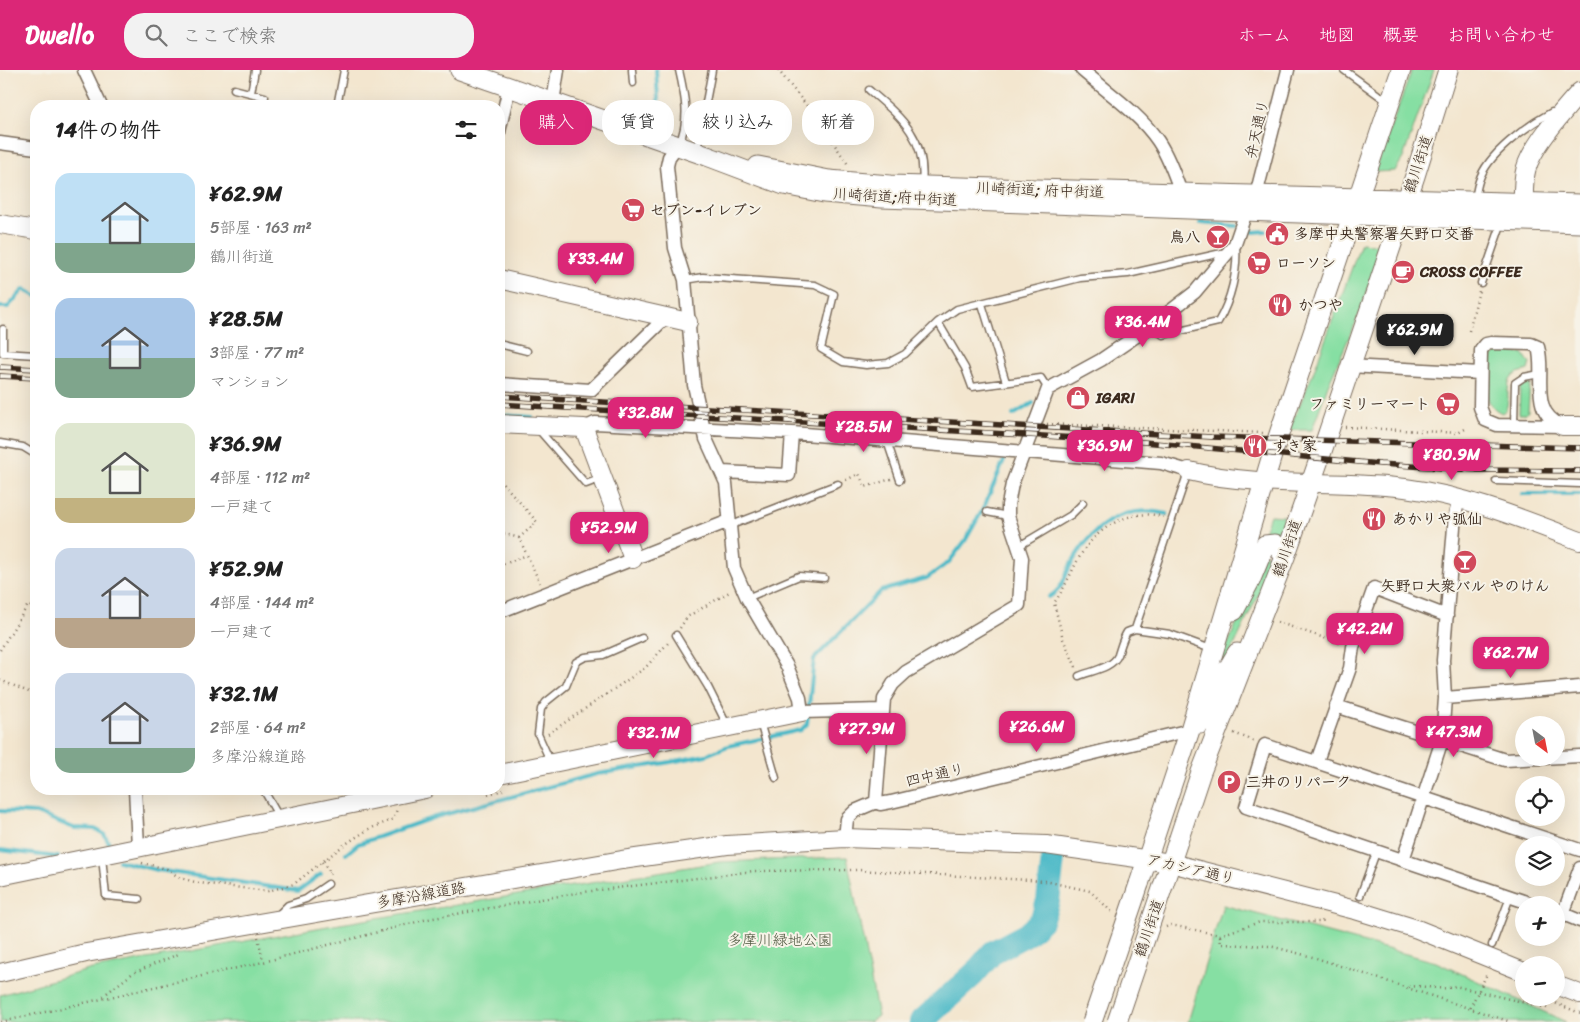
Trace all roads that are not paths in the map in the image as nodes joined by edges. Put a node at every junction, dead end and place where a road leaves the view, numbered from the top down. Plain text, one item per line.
1 (84, 70) edge
2 (255, 70) edge
3 (344, 70) edge
4 (460, 70) edge
5 (558, 70) edge
6 (632, 70) edge
7 (679, 70) edge
8 (712, 70) edge
9 (1082, 70) edge
10 (1288, 70) edge
11 (1344, 70) edge
12 (1401, 70) edge
13 (1448, 70) edge
14 (633, 83) dead end
15 (509, 87) junction
16 (234, 89) dead end
17 (869, 90) dead end
18 (1580, 92) edge
19 (250, 93) junction
20 (265, 97) dead end
21 (98, 100) edge
22 (338, 100) edge
23 (548, 100) edge
24 (554, 100) edge
25 (1389, 103) junction
26 (505, 105) edge
27 (592, 115) edge
28 (1559, 116) junction
29 (0, 143) edge
30 (678, 146) junction
31 (30, 147) edge
32 (702, 154) junction
33 (922, 186) junction
34 (1181, 194) junction
35 (1256, 195) junction
36 (1356, 198) junction
37 (1407, 199) junction
38 (1475, 201) junction
39 (1580, 204) edge
40 (1523, 212) junction
41 (1351, 216) junction
42 (1400, 218) junction
43 (1503, 221) junction
44 (1580, 223) edge
45 (0, 224) edge
46 (30, 229) edge
47 (1238, 233) junction
48 (505, 280) edge
49 (685, 280) junction
50 (1481, 283) road end
51 (982, 304) junction
52 (665, 318) junction
53 (688, 322) junction
54 (938, 322) junction
55 (1151, 326) junction
56 (3, 329) dead end
57 (505, 346) edge
58 (527, 351) dead end
59 (30, 354) edge
60 (1349, 366) junction
61 (1480, 373) junction
62 (1540, 374) junction
63 (1006, 382) junction
64 (505, 384) edge
65 (1048, 389) junction
66 (1540, 402) junction
67 (505, 424) edge
68 (1517, 425) junction
69 (536, 426) junction
70 (1562, 426) junction
71 (1580, 426) edge
72 (584, 428) junction
73 (703, 428) junction
74 (792, 433) junction
75 (886, 441) junction
76 (0, 443) edge
77 (30, 451) edge
78 (1026, 451) junction
79 (1189, 470) junction
80 (722, 472) junction
81 (603, 478) junction
82 (899, 478) road end
83 (1265, 480) junction
84 (1496, 481) dead end
85 (1310, 482) junction
86 (838, 484) road end
87 (1580, 484) edge
88 (1459, 499) junction
89 (1082, 503) dead end
90 (987, 512) dead end
91 (1008, 516) junction
92 (729, 524) junction
93 (1580, 541) edge
94 (1019, 546) junction
95 (1285, 557) junction
96 (633, 559) junction
97 (824, 578) dead end
98 (747, 598) junction
99 (1266, 605) junction
100 (505, 610) edge
101 (1447, 616) junction
102 (1135, 629) junction
103 (676, 635) road end
104 (642, 638) dead end
105 (1213, 649) junction
106 (1080, 676) road end
107 (1580, 688) edge
108 (1445, 698) junction
109 (1336, 706) junction
110 (882, 710) junction
111 (806, 712) junction
112 (762, 726) junction
113 (728, 727) junction
114 (1190, 730) junction
115 (1442, 740) junction
116 (1580, 756) edge
117 (1317, 762) junction
118 (552, 764) junction
119 (505, 773) edge
120 (776, 778) dead end
121 (135, 795) edge
122 (267, 795) edge
123 (392, 795) edge
124 (1424, 798) junction
125 (872, 804) junction
126 (280, 818) junction
127 (845, 838) junction
128 (138, 846) junction
129 (1377, 850) junction
130 (1580, 850) edge
131 (109, 854) junction
132 (1149, 859) junction
133 (1403, 860) junction
134 (1172, 864) junction
135 (1580, 868) edge
136 (0, 876) edge
137 (328, 884) dead end
138 (1360, 896) dead end
139 (1510, 897) junction
140 (139, 899) dead end
141 (1515, 899) edge
142 (1565, 902) edge
143 (1565, 915) edge
144 (273, 921) junction
145 (1580, 921) edge
146 (1492, 945) dead end
147 (1515, 968) edge
148 (0, 973) edge
149 (1565, 993) edge
150 (1580, 994) edge
151 (1092, 1022) edge
152 (1117, 1022) edge

1 - 21 street
2 - 19 lane
3 - 22 lane
4 - 15 main road, 川崎街道;府中街道
5 - 24 street
6 - 14 lane
7 - 30 lane
8 - 32 lane
9 - 34 street
10 - 35 street, 弁天通り
11 - 25 lane
12 - 25 main road, 鶴川街道
13 - 37 main road, 鶴川街道
15 - 23 main road, 川崎街道;府中街道
15 - 26 street
16 - 19 lane
17 - 33 lane
18 - 28 main road
19 - 20 lane
25 - 36 main road, 鶴川街道
27 - 30 main road, 川崎街道;府中街道
28 - 38 lane
28 - 40 main road
29 - 31 street
30 - 32 main road, 川崎街道;府中街道
30 - 49 street
32 - 33 main road, 川崎街道; 府中街道
32 - 47 main road, 川崎街道;府中街道
33 - 34 main road, 川崎街道; 府中街道
34 - 35 main road, 川崎街道; 府中街道
35 - 36 main road
36 - 37 main road
36 - 41 main road, 鶴川街道
37 - 38 main road
37 - 42 main road, 鶴川街道
38 - 40 main road
39 - 40 main road
40 - 43 main road, 川崎街道;府中街道
40 - 44 main road
41 - 42 main road, 川崎街道;府中街道
41 - 47 main road, 川崎街道;府中街道
41 - 83 main road, 鶴川街道
42 - 43 main road, 川崎街道;府中街道
42 - 60 main road, 鶴川街道
43 - 50 lane
45 - 46 street
47 - 51 lane
47 - 55 street
47 - 55 lane
48 - 52 street
49 - 53 street
49 - 54 lane
51 - 54 lane
51 - 63 lane
52 - 53 street
52 - 64 street
53 - 73 street
54 - 63 lane
55 - 65 street
56 - 59 lane
57 - 58 lane
60 - 61 street
60 - 85 main road, 鶴川街道
61 - 62 street
61 - 68 street
62 - 66 street
62 - 68 lane
63 - 65 lane
65 - 78 street
66 - 68 street
66 - 70 street
67 - 69 street
68 - 70 street
69 - 72 street
69 - 81 lane
70 - 71 street
72 - 73 street
72 - 81 street
73 - 74 street
73 - 80 street
74 - 75 street
74 - 80 street
75 - 78 street
75 - 82 lane
76 - 77 lane
78 - 79 street
78 - 91 street
79 - 83 street
79 - 102 lane
80 - 92 street
81 - 96 street
83 - 85 street
83 - 105 main road, 鶴川街道
84 - 87 lane
85 - 88 street
85 - 95 main road, 鶴川街道
86 - 92 lane
88 - 93 street
88 - 101 street
89 - 94 lane
90 - 91 lane
91 - 94 street
92 - 96 street
92 - 98 street
94 - 110 street
95 - 99 main road, 鶴川街道
95 - 105 main road
96 - 100 street
97 - 98 lane
98 - 111 street
99 - 114 main road
99 - 134 main road, 鶴川街道
101 - 108 street
101 - 109 street
102 - 105 lane
102 - 106 lane
103 - 113 lane
104 - 118 lane
105 - 114 main road, 鶴川街道
107 - 108 street
108 - 115 street
109 - 115 street
109 - 117 street
110 - 111 street
110 - 125 street
111 - 112 street
112 - 113 street
112 - 120 lane
113 - 118 street
114 - 125 street, 四中通り
114 - 132 main road, 鶴川街道
115 - 116 street
115 - 124 street
117 - 124 street
117 - 129 street
118 - 119 street
121 - 128 street
122 - 126 lane
123 - 126 street
124 - 130 street
124 - 133 street
125 - 127 street
126 - 128 street
127 - 132 street, アカシア通り
127 - 144 street, 多摩沿線道路
128 - 131 street
129 - 133 street
129 - 138 lane
131 - 136 street
131 - 140 lane
132 - 134 street, アカシア通り
132 - 151 main road, 鶴川街道, bridge
133 - 139 street
134 - 147 street, アカシア通り
134 - 152 main road, 鶴川街道, bridge
135 - 142 street
137 - 144 lane
139 - 141 street
139 - 146 lane
143 - 145 street
144 - 148 street, 多摩沿線道路
149 - 150 street

